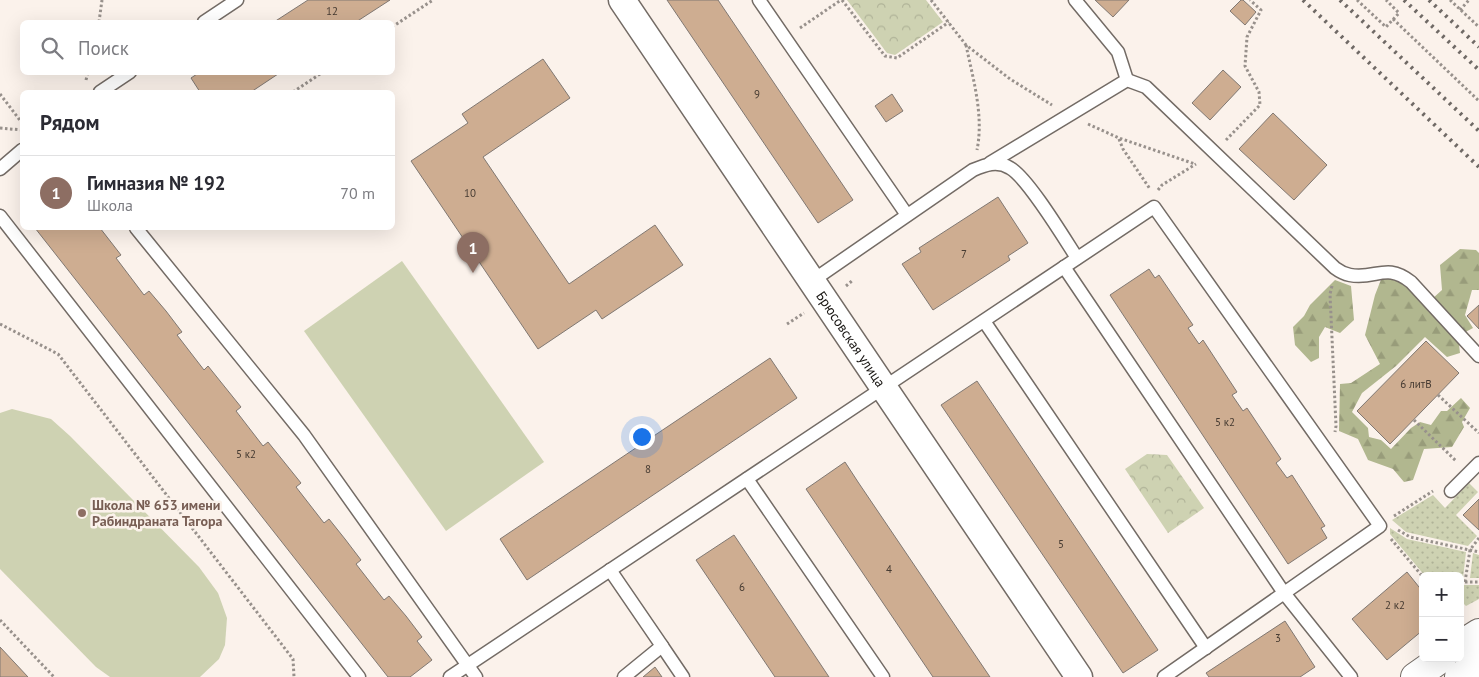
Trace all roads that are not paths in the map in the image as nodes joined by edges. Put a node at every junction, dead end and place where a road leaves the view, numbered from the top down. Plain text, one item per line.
1 (237, 0) edge
2 (622, 0) edge
3 (759, 0) edge
4 (1074, 0) edge
5 (207, 20) edge
6 (126, 75) edge
7 (1127, 80) junction
8 (103, 90) edge
9 (20, 152) edge
10 (990, 163) junction
11 (0, 169) edge
12 (907, 215) junction
13 (0, 216) edge
14 (138, 230) edge
15 (1078, 258) junction
16 (1064, 267) junction
17 (812, 281) junction
18 (984, 321) junction
19 (1479, 356) edge
20 (883, 388) junction
21 (1479, 463) edge
22 (747, 479) junction
23 (1451, 491) road end
24 (610, 570) junction
25 (1284, 593) junction
26 (1479, 633) edge
27 (1464, 642) edge
28 (662, 646) junction
29 (1206, 648) junction
30 (1436, 662) edge
31 (1479, 663) edge
32 (469, 665) junction
33 (359, 677) edge
34 (450, 677) edge
35 (476, 677) edge
36 (624, 677) edge
37 (683, 677) edge
38 (883, 677) edge
39 (1078, 677) edge
40 (1164, 677) edge
41 (1351, 677) edge
42 (1415, 677) edge
43 (1459, 677) edge

1 - 5 lane
2 - 17 street, Брюсовская улица
3 - 12 lane
4 - 7 lane
6 - 8 lane
7 - 10 lane
7 - 19 lane
9 - 11 lane
10 - 12 lane
10 - 15 lane
12 - 17 lane
13 - 33 lane
14 - 32 lane
15 - 16 lane
15 - 25 lane
16 - 18 lane
16 - 25 lane
17 - 20 street, Брюсовская улица
18 - 20 lane
18 - 29 lane
20 - 22 lane
20 - 39 street, Брюсовская улица
21 - 23 lane
22 - 24 lane
22 - 38 lane
24 - 28 lane
24 - 32 lane
25 - 29 lane
25 - 41 lane
26 - 27 street
28 - 36 lane
28 - 37 lane
29 - 40 lane
30 - 42 street
31 - 43 street
32 - 34 lane
32 - 35 lane

